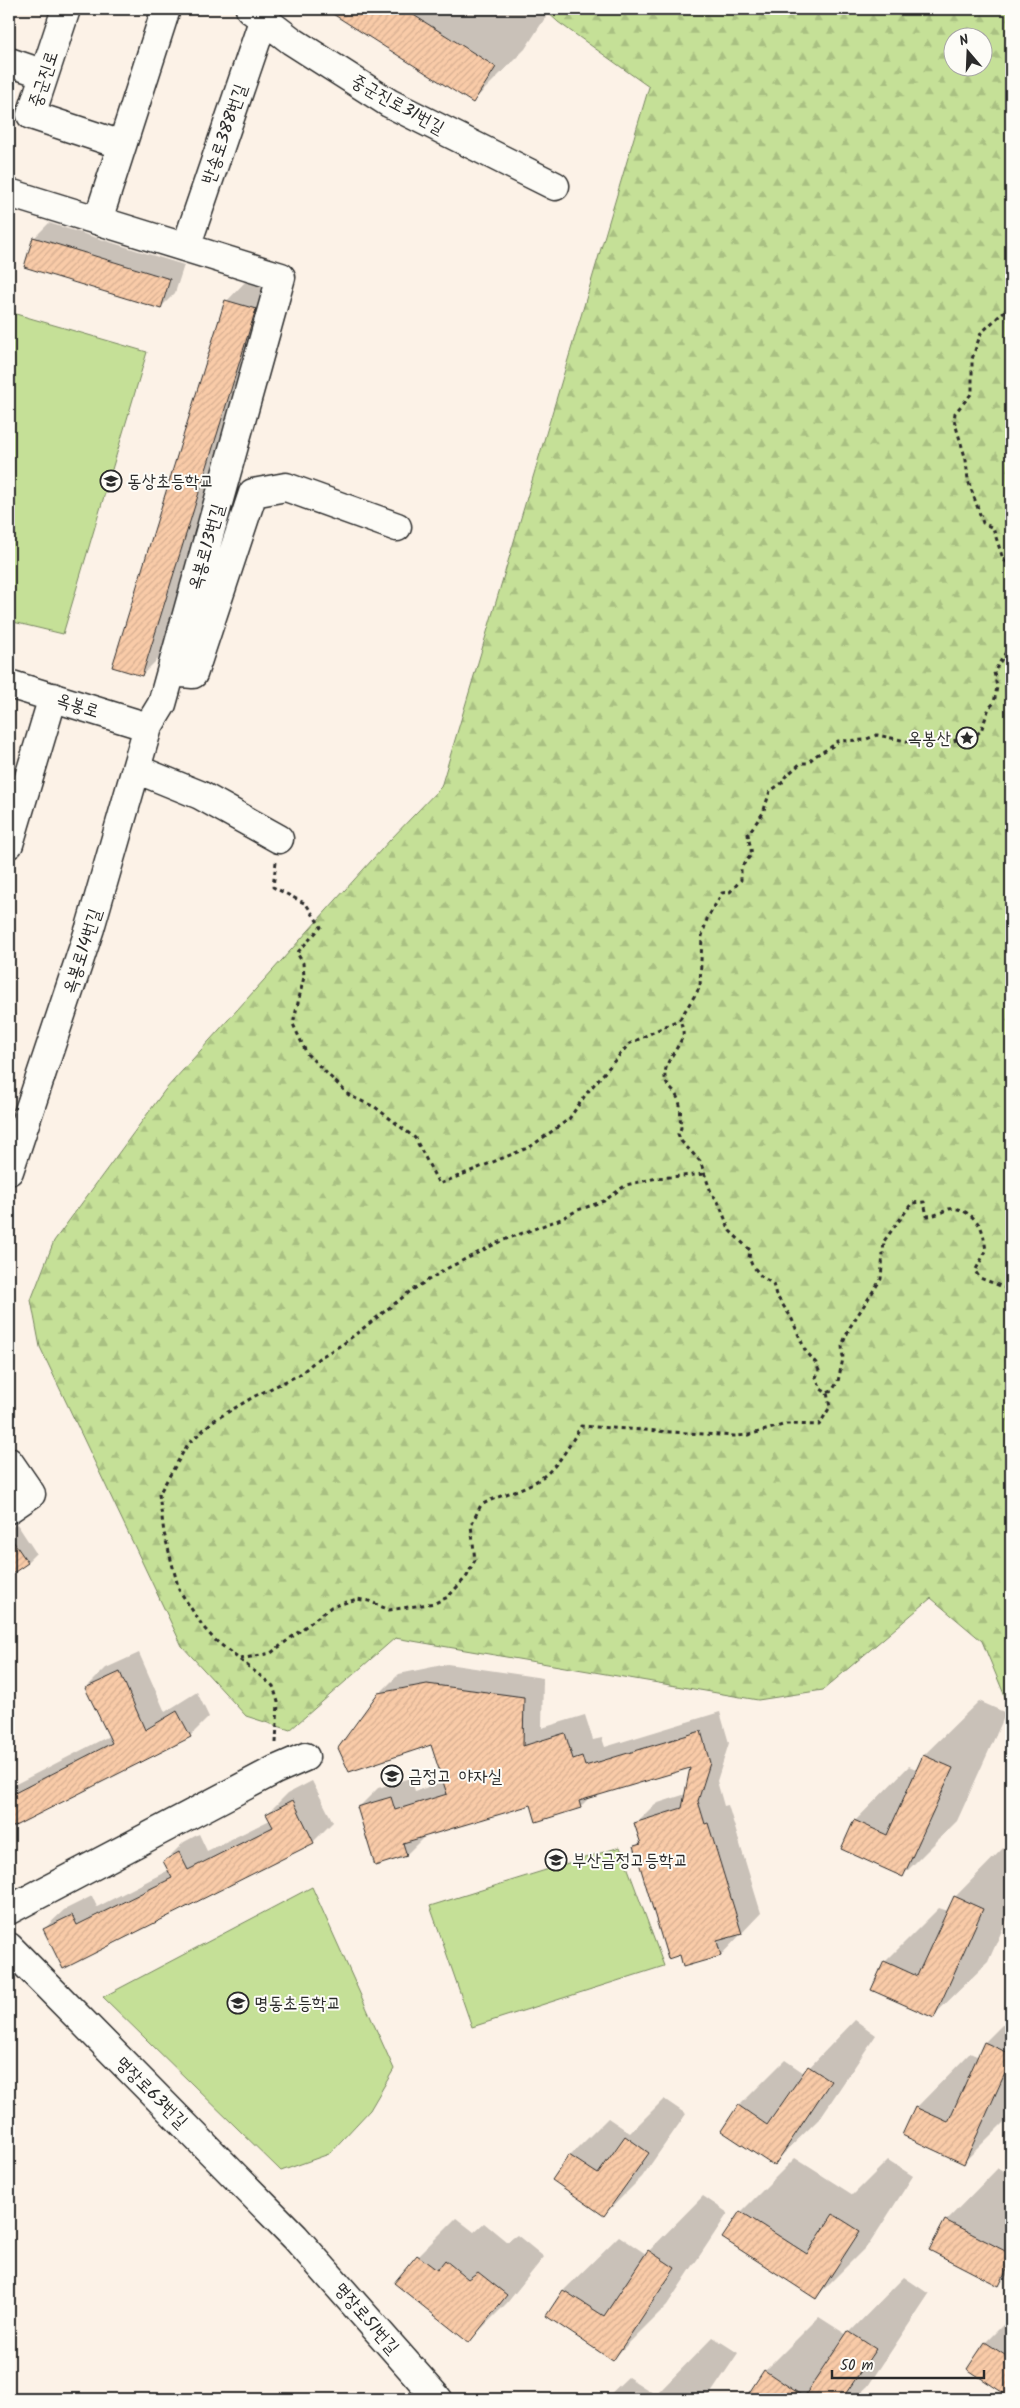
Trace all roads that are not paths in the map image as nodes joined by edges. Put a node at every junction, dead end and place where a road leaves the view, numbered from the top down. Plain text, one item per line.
1 (66, 9) edge
2 (166, 9) edge
3 (256, 15) edge
4 (9, 62) edge
5 (44, 74) junction
6 (122, 145) junction
7 (555, 186) dead end
8 (9, 193) edge
9 (98, 220) junction
10 (186, 247) junction
11 (397, 527) dead end
12 (171, 672) junction
13 (9, 684) edge
14 (53, 697) junction
15 (148, 727) junction
16 (136, 769) junction
17 (279, 839) road end
18 (9, 844) edge
19 (9, 1171) edge
20 (9, 1462) edge
21 (9, 1509) edge
22 (305, 1757) dead end
23 (9, 1910) edge
24 (9, 1947) edge
25 (295, 2237) joint
26 (438, 2399) edge

1 - 5 street, 중군진로
2 - 6 street
3 - 7 street, 중군진로31번길
3 - 10 street, 반송로388번길
4 - 5 street
5 - 6 street, 중군진로
6 - 9 street
8 - 9 street
9 - 10 street
10 - 12 street, 옥봉로13번길
11 - 12 street
12 - 15 street, 옥봉로13번길
13 - 14 street, 옥봉로
14 - 15 street, 옥봉로
14 - 18 street
15 - 16 street, 옥봉로14번길
16 - 17 street
16 - 19 street, 옥봉로14번길
20 - 21 street
22 - 23 street
24 - 25 street, 명장로63번길
25 - 26 street, 명장로51번길

